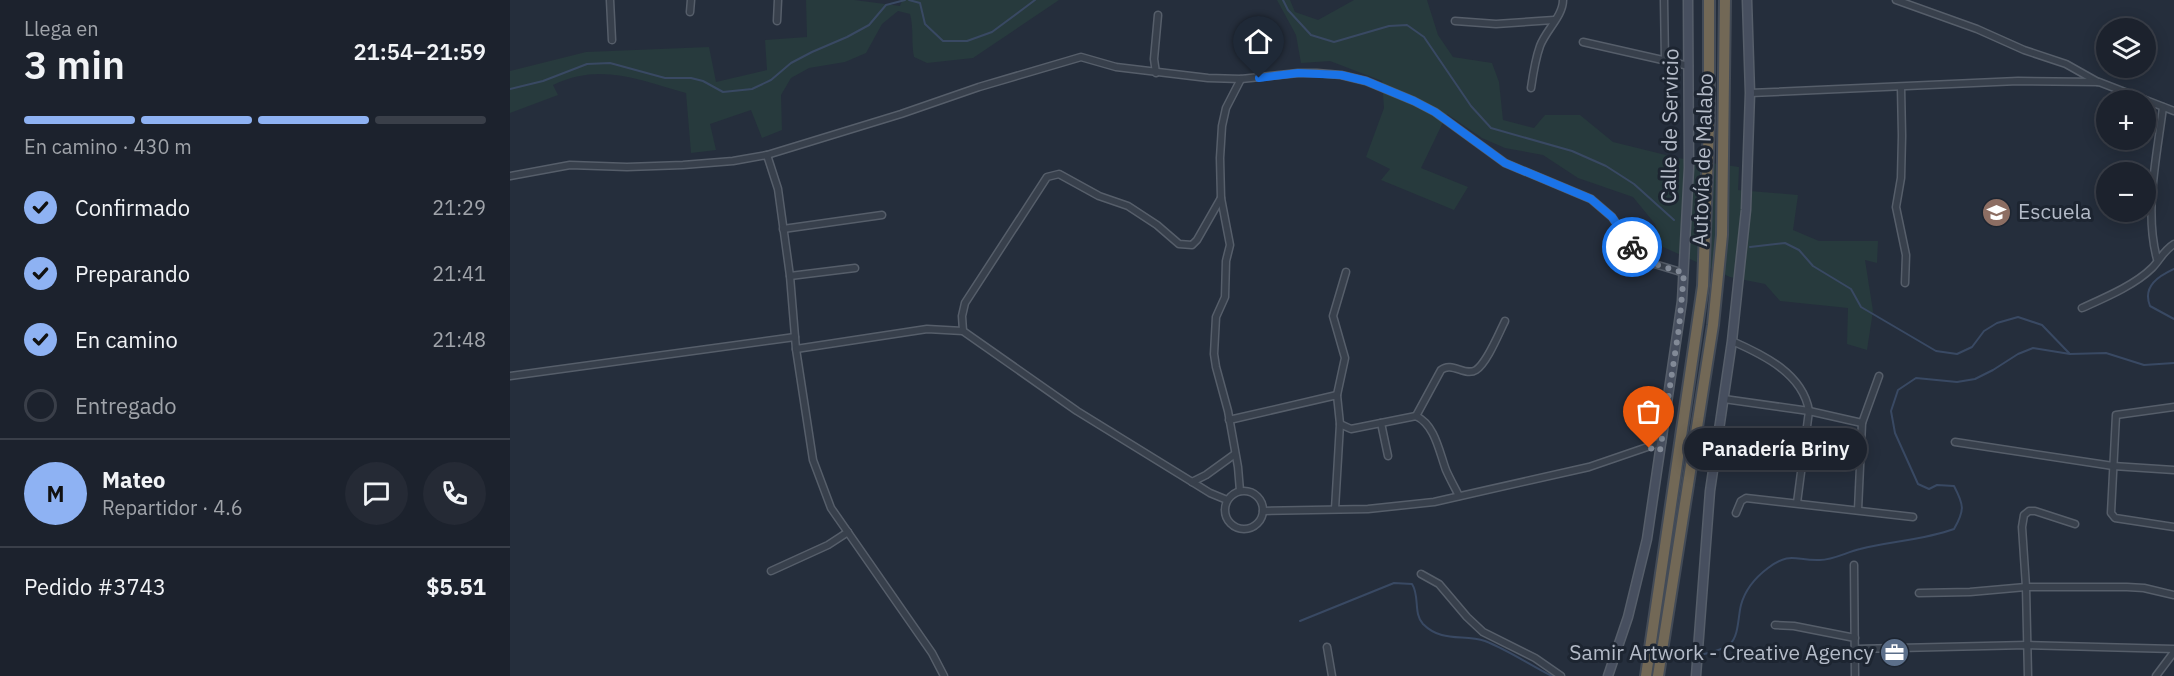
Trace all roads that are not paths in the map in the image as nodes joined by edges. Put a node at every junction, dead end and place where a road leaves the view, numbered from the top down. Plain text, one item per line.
1 (610, 0) edge
2 (691, 0) edge
3 (778, 0) edge
4 (1563, 0) edge
5 (1664, 0) edge
6 (1688, 0) edge
7 (1710, 0) edge
8 (1725, 0) edge
9 (1748, 0) edge
10 (1896, 0) edge
11 (690, 12) dead end
12 (1158, 15) dead end
13 (1554, 20) junction
14 (777, 21) dead end
15 (1455, 21) dead end
16 (612, 40) dead end
17 (1583, 42) dead end
18 (1665, 61) junction
19 (1689, 66) junction
20 (1156, 73) junction
21 (1241, 79) junction
22 (2099, 82) junction
23 (1901, 87) junction
24 (1531, 88) dead end
25 (1750, 93) junction
26 (2163, 107) junction
27 (2174, 111) edge
28 (767, 155) junction
29 (510, 176) edge
30 (1221, 198) junction
31 (882, 215) dead end
32 (783, 229) junction
33 (2174, 244) edge
34 (2157, 259) junction
35 (855, 268) dead end
36 (1346, 272) dead end
37 (1684, 273) junction
38 (790, 276) junction
39 (1905, 283) dead end
40 (2082, 308) dead end
41 (1505, 321) dead end
42 (963, 331) junction
43 (795, 337) junction
44 (1732, 341) junction
45 (796, 349) junction
46 (510, 376) edge
47 (1879, 376) dead end
48 (1337, 395) junction
49 (1724, 399) junction
50 (2174, 407) edge
51 (1809, 411) junction
52 (1416, 416) junction
53 (1229, 420) junction
54 (1381, 423) junction
55 (1862, 423) junction
56 (1340, 424) junction
57 (1955, 442) dead end
58 (1661, 447) junction
59 (1235, 454) junction
60 (1388, 456) dead end
61 (2114, 466) junction
62 (2174, 470) edge
63 (1192, 482) junction
64 (1240, 491) junction
65 (1459, 496) junction
66 (1227, 500) junction
67 (1797, 503) junction
68 (1335, 509) junction
69 (1858, 510) junction
70 (1263, 511) junction
71 (1736, 513) dead end
72 (1913, 516) dead end
73 (2075, 524) dead end
74 (2174, 527) edge
75 (848, 532) junction
76 (1854, 565) dead end
77 (771, 571) dead end
78 (1421, 574) dead end
79 (2026, 586) junction
80 (1919, 593) dead end
81 (2174, 596) edge
82 (1775, 625) dead end
83 (1855, 638) junction
84 (2027, 645) junction
85 (1328, 646) dead end
86 (1856, 648) junction
87 (2174, 651) edge
88 (944, 676) edge
89 (1332, 676) edge
90 (1561, 676) edge
91 (1608, 676) edge
92 (1646, 676) edge
93 (1658, 676) edge
94 (1696, 676) edge
95 (1855, 676) edge
96 (2028, 676) edge
97 (2156, 676) edge

1 - 16 street
2 - 11 street
3 - 14 street
4 - 13 street
5 - 18 street
6 - 19 street, Calle de Servicio
7 - 92 highway, Autovía de Malabo
8 - 93 highway, Autovía de Malabo
9 - 25 street
10 - 22 street
12 - 20 street
13 - 15 street
13 - 24 street
17 - 18 street
18 - 19 street
19 - 37 street, Calle de Servicio
20 - 21 street
20 - 28 street
21 - 30 street
21 - 37 street
22 - 23 street
22 - 26 street
23 - 25 street
23 - 39 street
25 - 44 street
26 - 27 street
26 - 34 street
28 - 29 street
28 - 32 street
30 - 42 street
30 - 53 street
31 - 32 street
32 - 38 street
33 - 34 street
34 - 40 street
35 - 38 street
36 - 48 street
37 - 58 street, Calle de Servicio
38 - 43 street
41 - 52 street
42 - 45 street
42 - 63 street
43 - 45 street
43 - 46 street
44 - 49 street
44 - 51 street
45 - 75 street
47 - 55 street
48 - 53 street
48 - 56 street
49 - 51 street
49 - 94 street
50 - 61 street
51 - 55 street
51 - 67 street
52 - 54 street
52 - 65 street
53 - 59 street
54 - 56 street
54 - 60 street
55 - 69 street
56 - 68 street
57 - 61 street
58 - 65 street
58 - 91 street, Calle de Servicio
59 - 63 street
59 - 64 street
61 - 62 street
61 - 74 street
63 - 66 street
64 - 66 street
64 - 70 street
65 - 68 street
66 - 70 street
67 - 69 street
67 - 71 street
68 - 70 street
69 - 72 street
73 - 79 street
75 - 77 street
75 - 88 street
76 - 83 street
78 - 90 street
79 - 80 street
79 - 81 street
79 - 84 street
82 - 83 street
83 - 86 street
84 - 86 street
84 - 87 street
84 - 96 street
85 - 89 street
86 - 95 street
87 - 97 street

